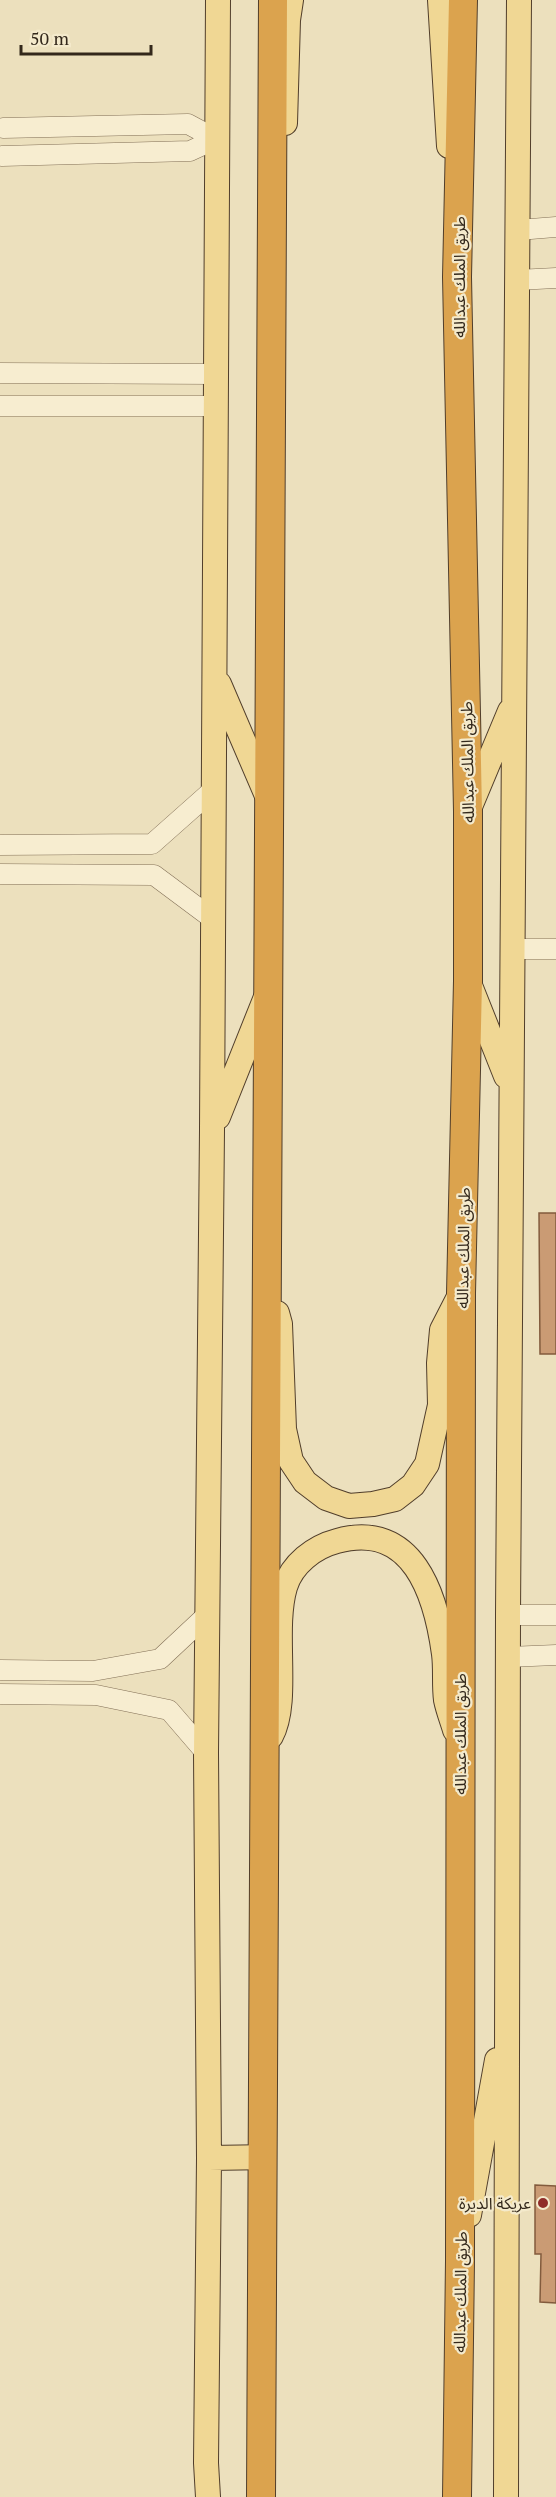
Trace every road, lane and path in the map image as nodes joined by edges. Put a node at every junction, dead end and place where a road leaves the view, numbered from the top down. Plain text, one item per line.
1 (218, 0) edge
2 (273, 0) edge
3 (291, 0) edge
4 (440, 0) edge
5 (463, 0) edge
6 (519, 0) edge
7 (2, 125) edge
8 (216, 139) junction
9 (1, 157) edge
10 (556, 227) edge
11 (518, 230) junction
12 (272, 245) junction
13 (457, 277) junction
14 (556, 278) edge
15 (517, 280) junction
16 (0, 373) edge
17 (216, 374) junction
18 (0, 406) edge
19 (216, 406) junction
20 (215, 673) junction
21 (514, 700) junction
22 (214, 789) junction
23 (269, 802) junction
24 (468, 812) junction
25 (0, 845) edge
26 (0, 874) edge
27 (213, 919) junction
28 (512, 949) junction
29 (556, 949) edge
30 (468, 981) junction
31 (268, 992) junction
32 (511, 1090) junction
33 (213, 1130) junction
34 (267, 1276) junction
35 (461, 1293) junction
36 (207, 1615) junction
37 (508, 1615) junction
38 (556, 1615) edge
39 (556, 1655) edge
40 (507, 1657) junction
41 (0, 1670) edge
42 (0, 1694) edge
43 (460, 1744) junction
44 (265, 1748) junction
45 (206, 1754) junction
46 (508, 1997) junction
47 (263, 2157) junction
48 (209, 2158) junction
49 (460, 2261) junction
50 (207, 2497) edge
51 (261, 2497) edge
52 (457, 2497) edge
53 (506, 2497) edge

1 - 8 main road
2 - 12 highway
3 - 12 main road
4 - 13 main road
5 - 13 highway, طريق الملك عبدالله
6 - 11 main road
7 - 8 street
7 - 9 street
8 - 9 street
8 - 17 main road
10 - 11 street
11 - 15 main road
12 - 23 highway
13 - 24 highway, طريق الملك عبدالله
14 - 15 street
15 - 21 main road
16 - 17 street
17 - 19 main road
18 - 19 street
19 - 20 main road
20 - 22 main road
20 - 23 main road
21 - 24 main road
21 - 28 main road
22 - 25 street
22 - 27 main road
23 - 31 highway
24 - 30 highway, طريق الملك عبدالله
26 - 27 street
27 - 33 main road
28 - 29 street
28 - 32 main road
30 - 32 main road
30 - 35 highway, طريق الملك عبدالله
31 - 33 main road
31 - 34 highway
32 - 37 main road
33 - 36 main road
34 - 35 main road
34 - 44 highway
35 - 43 highway, طريق الملك عبدالله
36 - 41 street
36 - 45 main road
37 - 38 street
37 - 40 main road
39 - 40 street
40 - 46 main road
42 - 45 street
43 - 44 main road
43 - 49 highway, طريق الملك عبدالله
44 - 47 highway
45 - 48 main road
46 - 49 main road
46 - 53 main road
47 - 48 main road
47 - 51 highway
48 - 50 main road
49 - 52 highway, طريق الملك عبدالله

